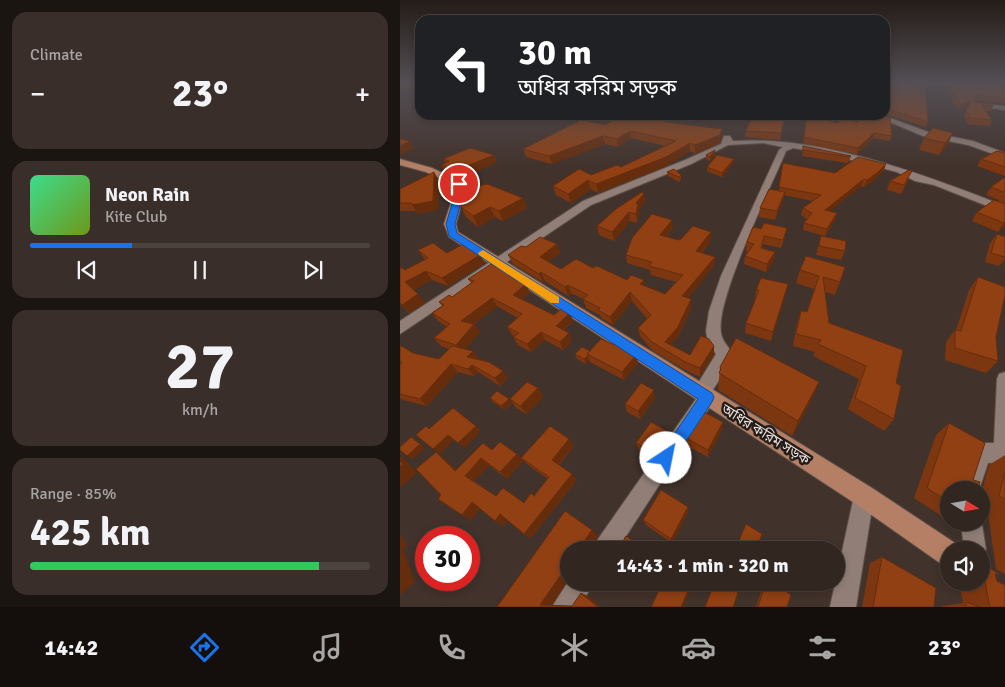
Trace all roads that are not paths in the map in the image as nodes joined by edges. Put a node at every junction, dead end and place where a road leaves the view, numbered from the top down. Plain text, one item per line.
1 (889, 120) edge
2 (791, 146) junction
3 (715, 148) joint
4 (1005, 156) edge
5 (400, 162) edge
6 (1005, 210) edge
7 (499, 263) junction
8 (400, 328) edge
9 (1005, 379) edge
10 (704, 395) junction
11 (972, 481) edge
12 (864, 496) junction
13 (610, 541) edge
14 (940, 548) edge
15 (576, 591) edge
16 (565, 607) edge
17 (843, 607) edge

1 - 4 street
2 - 3 street
2 - 6 street
2 - 10 street
3 - 7 street
5 - 7 main road, অধির করিম সড়ক
7 - 8 street
7 - 10 main road, অধির করিম সড়ক
9 - 11 street
10 - 12 main road, অধির করিম সড়ক
10 - 13 street
12 - 14 main road, অধির করিম সড়ক
12 - 17 street
15 - 16 street

